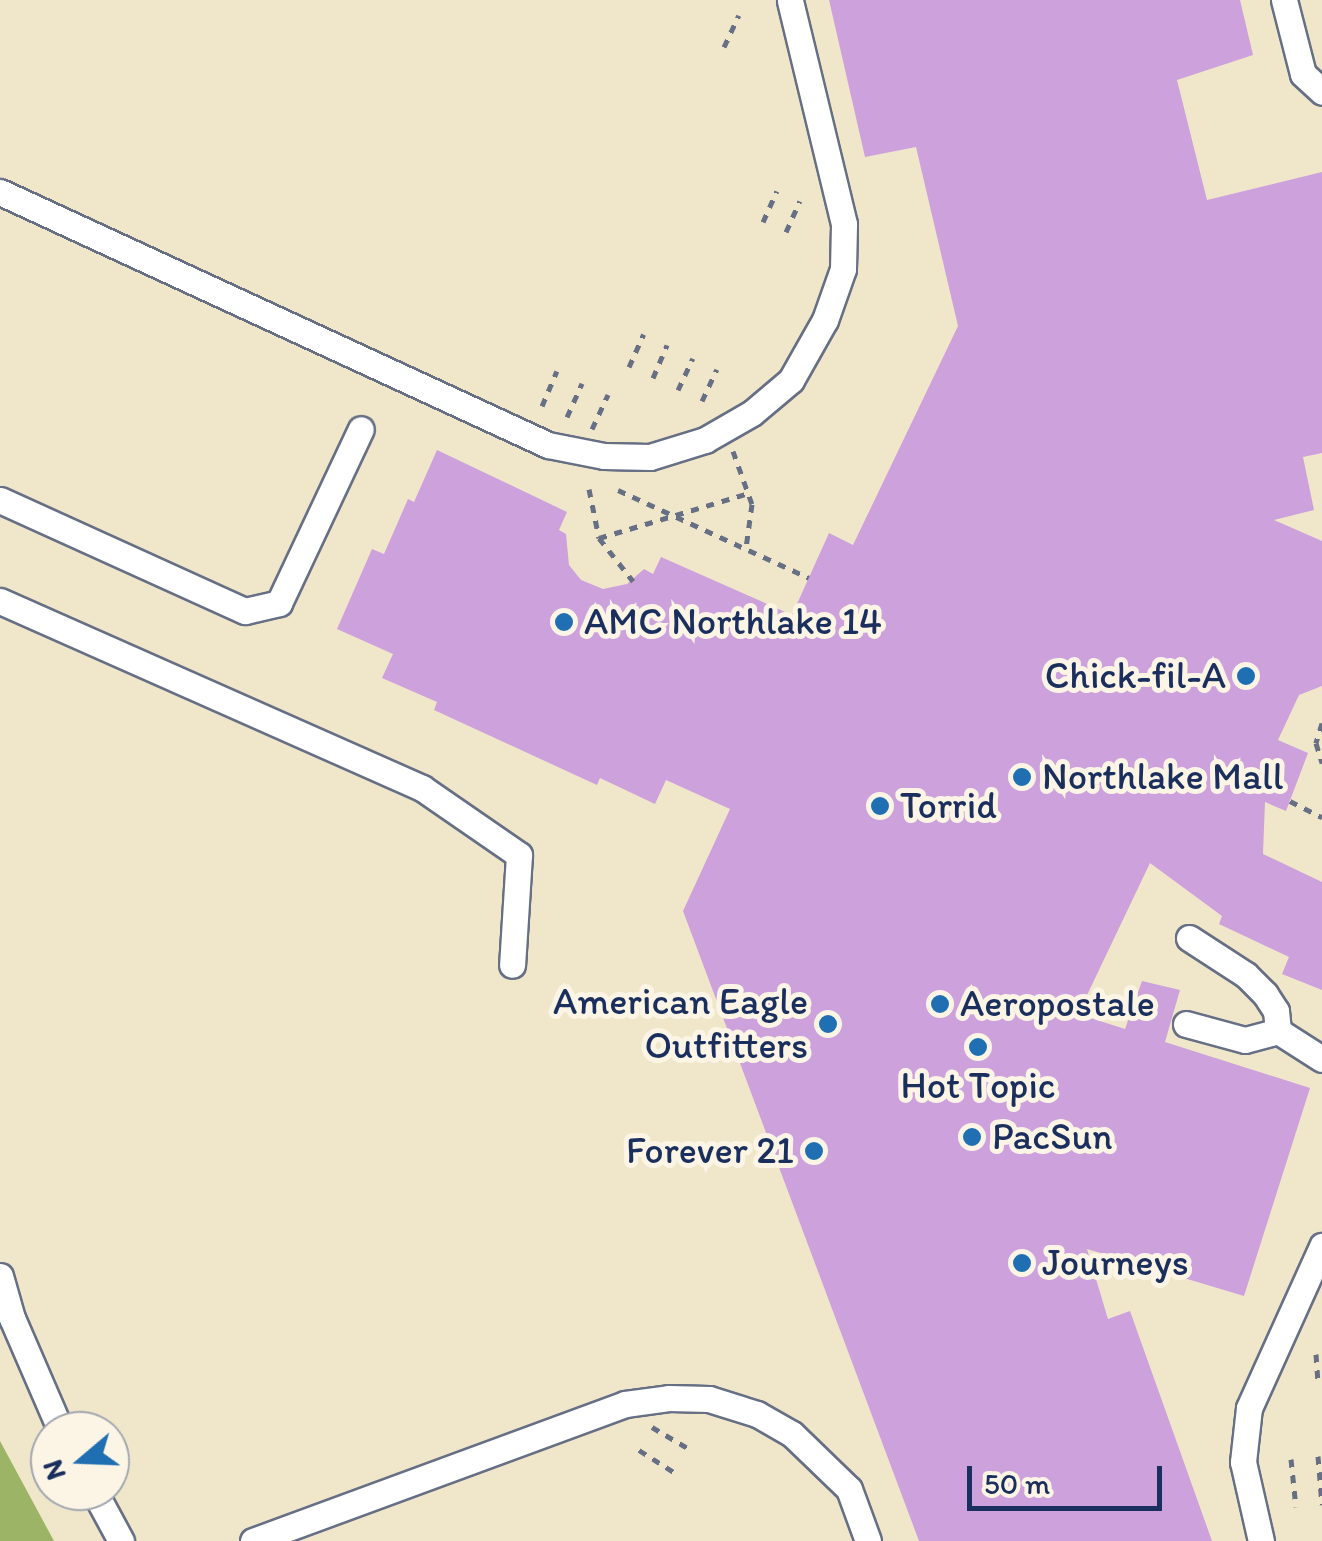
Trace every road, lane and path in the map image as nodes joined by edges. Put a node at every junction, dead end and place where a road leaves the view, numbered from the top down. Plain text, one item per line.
1 (790, 0) edge
2 (1284, 0) edge
3 (739, 15) dead end
4 (724, 47) dead end
5 (1322, 92) edge
6 (777, 191) dead end
7 (0, 192) edge
8 (800, 201) dead end
9 (762, 222) dead end
10 (786, 232) dead end
11 (644, 334) dead end
12 (668, 346) dead end
13 (693, 358) dead end
14 (630, 367) dead end
15 (717, 369) dead end
16 (557, 371) dead end
17 (653, 378) dead end
18 (582, 383) dead end
19 (678, 390) dead end
20 (608, 394) dead end
21 (702, 400) dead end
22 (542, 406) dead end
23 (567, 416) dead end
24 (592, 428) dead end
25 (361, 430) dead end
26 (732, 448) dead end
27 (589, 488) dead end
28 (618, 490) dead end
29 (749, 493) junction
30 (0, 500) edge
31 (674, 515) junction
32 (599, 538) junction
33 (746, 548) junction
34 (809, 578) dead end
35 (633, 580) dead end
36 (0, 602) edge
37 (1322, 723) edge
38 (1322, 763) edge
39 (1290, 801) dead end
40 (1322, 817) edge
41 (1188, 938) dead end
42 (512, 965) dead end
43 (1186, 1024) dead end
44 (1278, 1031) junction
45 (1322, 1059) edge
46 (1322, 1246) edge
47 (0, 1276) edge
48 (1316, 1354) dead end
49 (1318, 1385) dead end
50 (52, 1411) edge
51 (652, 1427) dead end
52 (638, 1450) dead end
53 (691, 1450) dead end
54 (1318, 1456) dead end
55 (1291, 1459) dead end
56 (677, 1474) dead end
57 (1322, 1504) edge
58 (1296, 1507) dead end
59 (105, 1511) edge
60 (121, 1541) edge
61 (253, 1541) edge
62 (868, 1541) edge
63 (1262, 1541) edge

1 - 7 street
2 - 5 street
3 - 4 path
6 - 9 path
8 - 10 path
11 - 14 path
12 - 17 path
13 - 19 path
15 - 21 path
16 - 22 path
18 - 23 path
20 - 24 path
25 - 30 street
26 - 29 path
27 - 32 path
28 - 31 path
29 - 31 path
29 - 33 path
31 - 32 path
31 - 33 path
32 - 35 path
33 - 34 path
36 - 42 street
37 - 38 path
39 - 40 path
41 - 44 street
43 - 44 street
44 - 45 street
46 - 63 street
47 - 50 street
48 - 49 path
51 - 53 path
52 - 56 path
54 - 57 path
55 - 58 path
59 - 60 street
61 - 62 street

